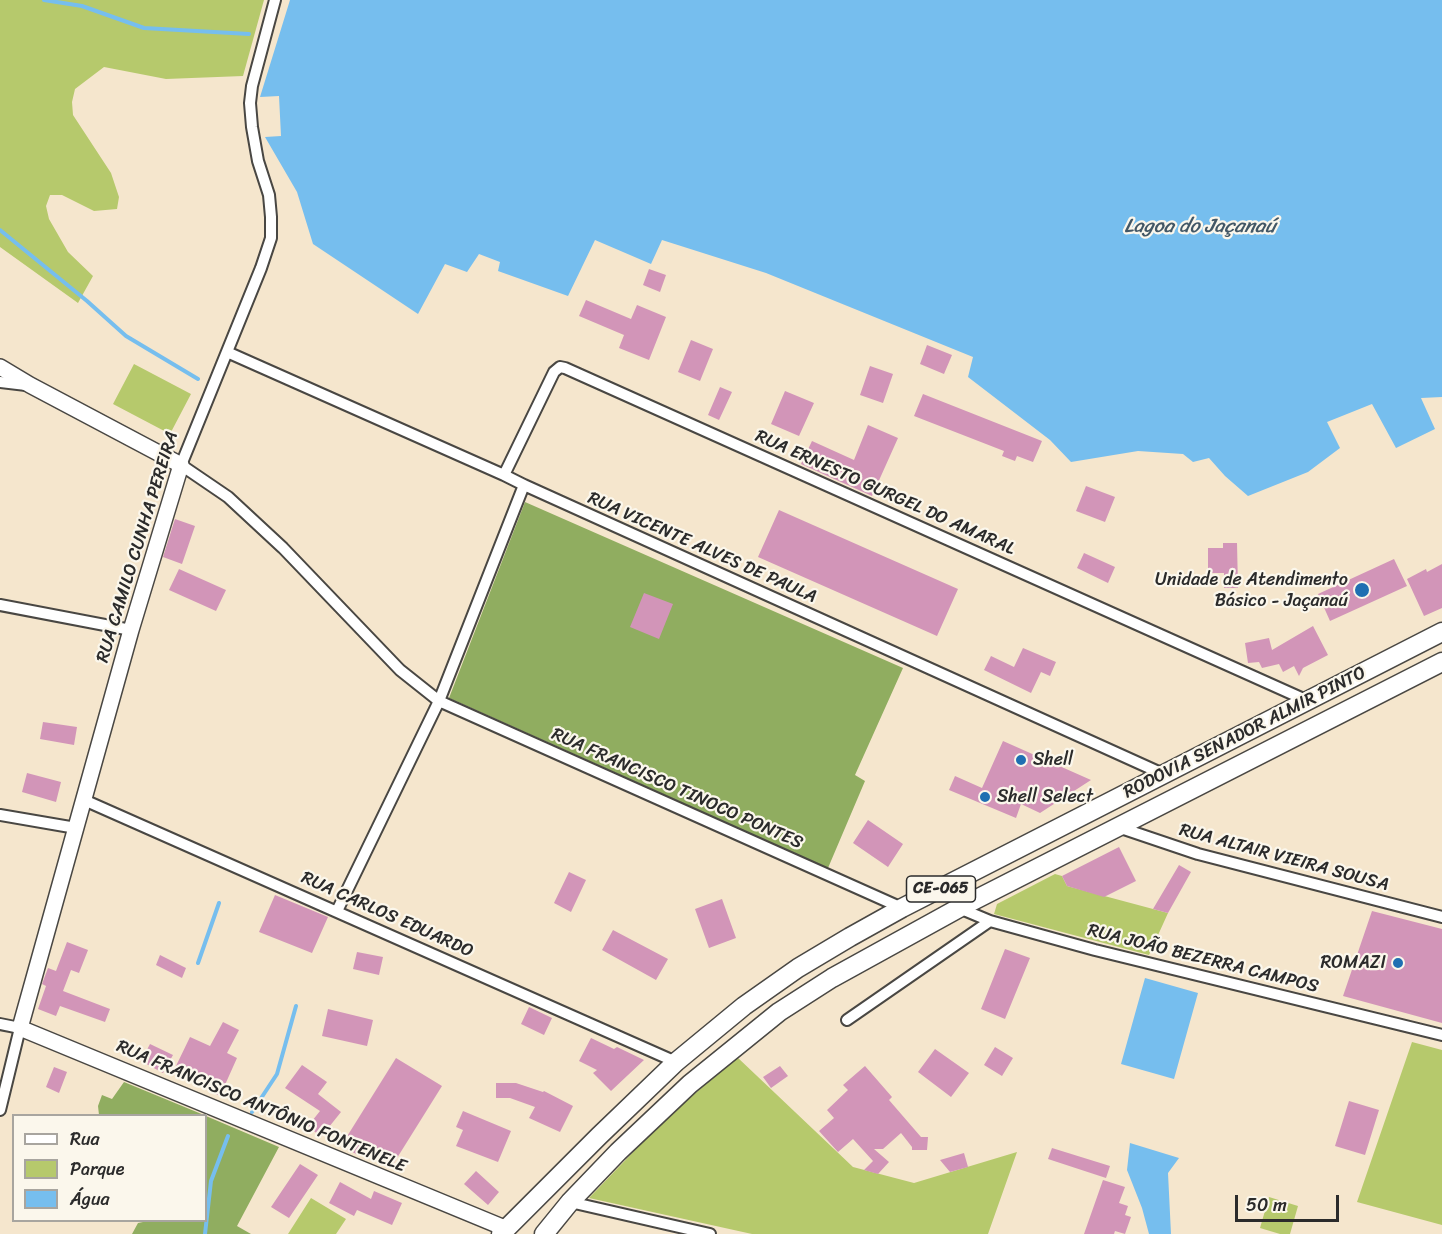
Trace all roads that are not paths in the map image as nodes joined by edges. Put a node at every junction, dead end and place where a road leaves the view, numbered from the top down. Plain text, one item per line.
1 (274, 0) edge
2 (227, 351) junction
3 (0, 367) edge
4 (0, 381) edge
5 (30, 386) junction
6 (181, 465) junction
7 (504, 475) junction
8 (524, 485) junction
9 (0, 605) edge
10 (131, 630) junction
11 (1442, 632) edge
12 (1442, 662) edge
13 (439, 700) junction
14 (1308, 701) junction
15 (1163, 774) junction
16 (84, 800) junction
17 (0, 815) edge
18 (1118, 827) junction
19 (76, 828) junction
20 (902, 908) junction
21 (959, 908) junction
22 (337, 911) junction
23 (1442, 917) edge
24 (990, 921) junction
25 (847, 1020) dead end
26 (0, 1024) edge
27 (20, 1028) junction
28 (1442, 1035) edge
29 (676, 1062) junction
30 (0, 1110) edge
31 (570, 1202) junction
32 (504, 1232) edge
33 (544, 1234) edge
34 (710, 1234) edge

1 - 2 street, RUA CAMILO CUNHA PEREIRA
2 - 6 street, RUA CAMILO CUNHA PEREIRA
2 - 7 street, RUA VICENTE ALVES DE PAULA
3 - 5 street
4 - 5 street
5 - 6 street
6 - 10 street, RUA CAMILO CUNHA PEREIRA
6 - 13 street, RUA FRANCISCO TINOCO PONTES
7 - 8 street, RUA VICENTE ALVES DE PAULA
7 - 14 street, RUA ERNESTO GURGEL DO AMARAL
8 - 13 street
8 - 15 street, RUA VICENTE ALVES DE PAULA
9 - 10 street
10 - 16 street, RUA CAMILO CUNHA PEREIRA
11 - 14 main road, RODOVIA SENADOR ALMIR PINTO / CE-065
12 - 18 main road, RODOVIA SENADOR ALMIR PINTO / CE-065
13 - 20 street, RUA FRANCISCO TINOCO PONTES
13 - 22 street
14 - 15 main road, RODOVIA SENADOR ALMIR PINTO / CE-065
15 - 20 main road, RODOVIA SENADOR ALMIR PINTO / CE-065
16 - 19 street, RUA CAMILO CUNHA PEREIRA
16 - 22 street, RUA CARLOS EDUARDO
17 - 19 street
18 - 21 main road, RODOVIA SENADOR ALMIR PINTO / CE-065
18 - 23 street, RUA ALTAIR VIEIRA SOUSA
19 - 27 street, RUA CAMILO CUNHA PEREIRA
20 - 29 main road, RODOVIA SENADOR ALMIR PINTO / CE-065
21 - 24 street, RUA JOÃO BEZERRA CAMPOS
21 - 31 main road, RODOVIA SENADOR ALMIR PINTO / CE-065
22 - 29 street, RUA CARLOS EDUARDO
24 - 25 street
24 - 28 street, RUA JOÃO BEZERRA CAMPOS
26 - 27 street, RUA FRANCISCO ANTÔNIO FONTENELE
27 - 30 street, RUA CAMILO CUNHA PEREIRA
27 - 32 street, RUA FRANCISCO ANTÔNIO FONTENELE
29 - 32 main road, RODOVIA SENADOR ALMIR PINTO / CE-065
31 - 33 main road, RODOVIA SENADOR ALMIR PINTO / CE-065
31 - 34 street

